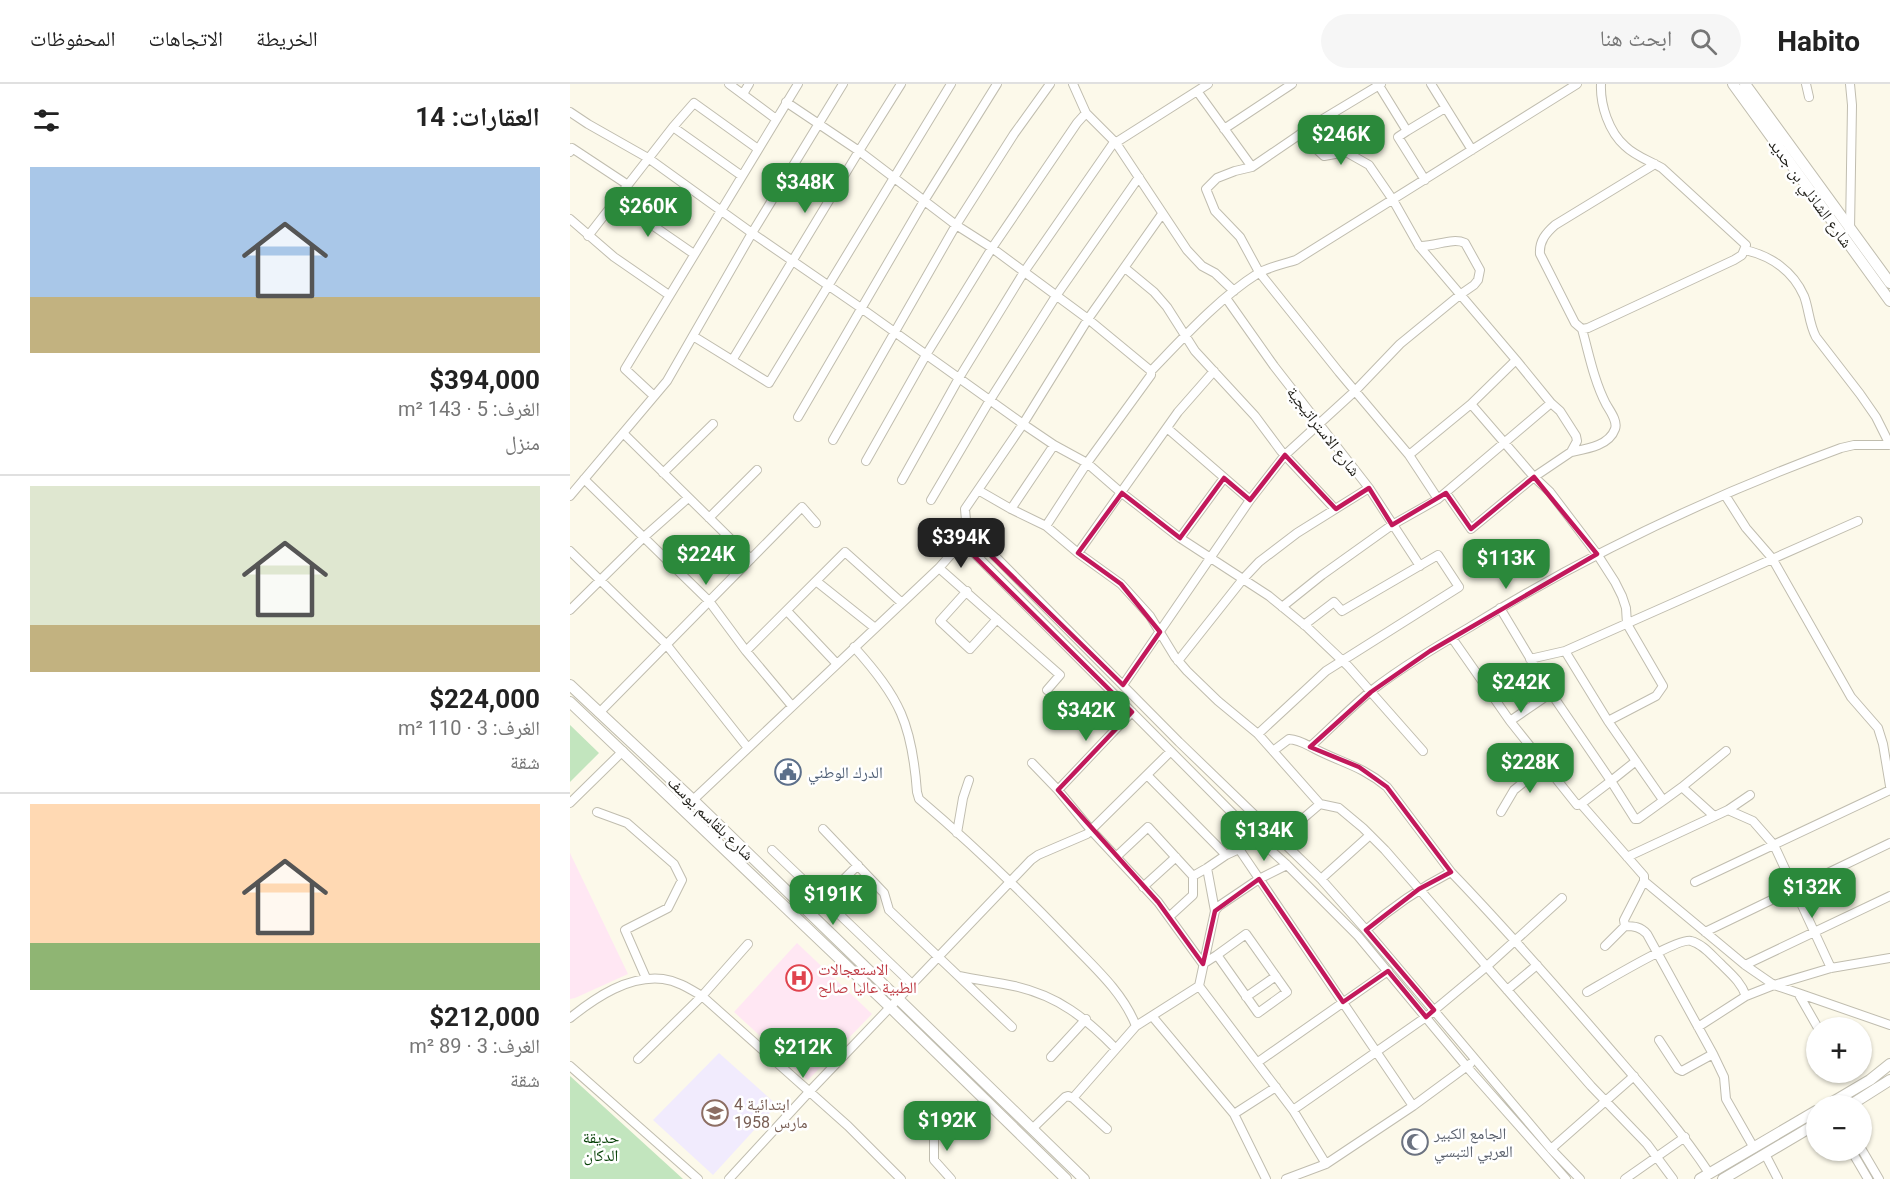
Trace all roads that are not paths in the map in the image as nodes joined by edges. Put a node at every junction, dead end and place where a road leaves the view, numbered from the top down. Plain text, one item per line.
1 (729, 84) edge
2 (749, 84) edge
3 (798, 84) edge
4 (843, 84) edge
5 (901, 84) edge
6 (951, 84) edge
7 (997, 84) edge
8 (1050, 84) edge
9 (1073, 84) edge
10 (1208, 84) edge
11 (1292, 84) edge
12 (1379, 84) edge
13 (1431, 84) edge
14 (1577, 84) edge
15 (1601, 84) edge
16 (1733, 84) edge
17 (1745, 84) edge
18 (1806, 84) edge
19 (1850, 84) edge
20 (1197, 91) junction
21 (743, 94) junction
22 (1809, 97) dead end
23 (786, 102) junction
24 (1444, 108) junction
25 (570, 112) edge
26 (1086, 113) junction
27 (776, 119) junction
28 (819, 123) junction
29 (673, 127) junction
30 (1224, 129) junction
31 (1407, 131) junction
32 (1300, 134) junction
33 (1116, 143) junction
34 (758, 149) junction
35 (1472, 150) junction
36 (859, 151) junction
37 (570, 152) edge
38 (648, 158) junction
39 (1655, 164) junction
40 (1252, 167) junction
41 (742, 176) junction
42 (894, 176) junction
43 (1139, 177) junction
44 (1425, 180) junction
45 (628, 185) junction
46 (616, 200) junction
47 (1392, 200) junction
48 (924, 201) junction
49 (721, 211) junction
50 (1162, 214) junction
51 (570, 219) edge
52 (957, 225) junction
53 (752, 233) junction
54 (1848, 234) junction
55 (588, 236) junction
56 (1419, 246) junction
57 (992, 248) junction
58 (1745, 250) junction
59 (694, 254) junction
60 (793, 261) junction
61 (1125, 268) junction
62 (1024, 272) junction
63 (1259, 272) junction
64 (1890, 283) edge
65 (828, 285) junction
66 (1234, 291) junction
67 (1461, 294) junction
68 (669, 295) junction
69 (1056, 296) junction
70 (1226, 298) junction
71 (1890, 300) edge
72 (861, 308) junction
73 (1088, 320) junction
74 (1582, 329) junction
75 (894, 332) junction
76 (693, 336) junction
77 (1185, 336) junction
78 (926, 354) junction
79 (733, 359) junction
80 (1516, 360) junction
81 (1151, 371) junction
82 (1214, 371) junction
83 (959, 378) junction
84 (1355, 391) junction
85 (654, 396) junction
86 (990, 400) junction
87 (1551, 403) junction
88 (1471, 404) junction
89 (798, 417) dead end
90 (713, 424) dead end
91 (1023, 424) junction
92 (1318, 425) junction
93 (1167, 428) junction
94 (623, 433) junction
95 (833, 440) dead end
96 (1505, 442) junction
97 (1054, 445) junction
98 (1890, 445) edge
99 (1571, 452) junction
100 (1285, 455) junction
101 (1409, 455) junction
102 (866, 460) dead end
103 (1087, 463) junction
104 (757, 470) dead end
105 (663, 472) junction
106 (1534, 477) junction
107 (1224, 478) junction
108 (584, 479) junction
109 (902, 480) dead end
110 (1368, 488) junction
111 (978, 490) junction
112 (1122, 493) junction
113 (1725, 495) junction
114 (570, 496) edge
115 (1442, 496) junction
116 (688, 498) junction
117 (931, 500) dead end
118 (1250, 500) junction
119 (1011, 509) junction
120 (1335, 509) junction
121 (709, 518) junction
122 (1858, 521) dead end
123 (816, 523) dead end
124 (1392, 525) junction
125 (1046, 526) junction
126 (967, 532) junction
127 (644, 537) junction
128 (1180, 538) junction
129 (961, 543) junction
130 (570, 551) edge
131 (1078, 553) junction
132 (1597, 554) junction
133 (1211, 558) junction
134 (1772, 558) junction
135 (751, 559) junction
136 (1420, 566) junction
137 (939, 568) junction
138 (1243, 579) junction
139 (599, 580) junction
140 (816, 581) junction
141 (967, 591) junction
142 (709, 601) junction
143 (902, 603) junction
144 (1282, 607) junction
145 (1500, 608) junction
146 (570, 610) edge
147 (787, 611) junction
148 (997, 619) junction
149 (1627, 624) junction
150 (1304, 625) junction
151 (875, 628) junction
152 (1160, 632) junction
153 (1452, 638) junction
154 (666, 644) junction
155 (854, 647) junction
156 (746, 651) junction
157 (1564, 651) junction
158 (1530, 659) junction
159 (1179, 661) junction
160 (1343, 662) junction
161 (837, 664) junction
162 (570, 685) edge
163 (1123, 685) junction
164 (1047, 690) dead end
165 (1371, 692) junction
166 (1551, 693) junction
167 (570, 702) edge
168 (792, 706) junction
169 (1132, 712) junction
170 (599, 713) junction
171 (1510, 721) junction
172 (1608, 721) junction
173 (1258, 734) junction
174 (1311, 747) junction
175 (748, 748) junction
176 (623, 751) junction
177 (1273, 751) junction
178 (1423, 751) dead end
179 (1726, 751) dead end
180 (1170, 752) junction
181 (1636, 761) junction
182 (1032, 763) dead end
183 (1546, 764) junction
184 (1147, 775) junction
185 (969, 780) dead end
186 (1611, 781) junction
187 (1682, 787) junction
188 (1890, 788) edge
189 (1059, 790) junction
190 (1750, 795) dead end
191 (693, 800) junction
192 (1664, 800) junction
193 (570, 803) edge
194 (1320, 804) junction
195 (1581, 804) junction
196 (1728, 810) junction
197 (597, 812) dead end
198 (1501, 812) dead end
199 (1714, 816) junction
200 (823, 830) dead end
201 (1091, 830) junction
202 (957, 833) junction
203 (1254, 835) junction
204 (1370, 835) junction
205 (1279, 839) junction
206 (1890, 843) edge
207 (1774, 845) junction
208 (1239, 849) junction
209 (772, 850) dead end
210 (1226, 855) junction
211 (1116, 857) junction
212 (1176, 857) junction
213 (1627, 858) junction
214 (858, 865) junction
215 (1287, 865) junction
216 (1207, 868) junction
217 (1451, 872) junction
218 (1193, 876) junction
219 (1259, 879) junction
220 (1321, 879) junction
221 (1010, 881) junction
222 (1644, 881) junction
223 (1695, 882) dead end
224 (1143, 887) junction
225 (1419, 889) junction
226 (1795, 889) junction
227 (1890, 896) edge
228 (1562, 898) dead end
229 (824, 899) junction
230 (1215, 911) junction
231 (1168, 917) junction
232 (1625, 926) junction
233 (1366, 930) junction
234 (1705, 932) junction
235 (1814, 932) junction
236 (1516, 940) junction
237 (748, 944) dead end
238 (1605, 946) dead end
239 (1658, 953) junction
240 (1217, 955) junction
241 (938, 957) junction
242 (1890, 958) edge
243 (1203, 964) junction
244 (1537, 965) junction
245 (1745, 965) junction
246 (1486, 967) junction
247 (1831, 968) junction
248 (1389, 971) junction
249 (958, 976) junction
250 (1276, 976) junction
251 (646, 978) junction
252 (912, 984) junction
253 (1774, 985) junction
254 (1199, 986) junction
255 (1507, 990) junction
256 (1587, 992) dead end
257 (1798, 993) junction
258 (702, 996) junction
259 (1746, 996) junction
260 (1246, 997) junction
261 (1343, 1002) junction
262 (894, 1003) junction
263 (1434, 1010) junction
264 (1152, 1016) junction
265 (1426, 1017) junction
266 (1812, 1017) edge
267 (570, 1018) edge
268 (1086, 1019) junction
269 (1890, 1025) edge
270 (1136, 1026) junction
271 (1012, 1027) dead end
272 (1698, 1027) junction
273 (1659, 1040) dead end
274 (1116, 1049) junction
275 (1376, 1052) junction
276 (1713, 1054) junction
277 (1051, 1057) dead end
278 (638, 1059) dead end
279 (1475, 1060) junction
280 (1258, 1062) junction
281 (1890, 1064) edge
282 (570, 1066) edge
283 (1467, 1067) junction
284 (1634, 1076) junction
285 (1890, 1080) edge
286 (1276, 1087) junction
287 (809, 1092) junction
288 (1845, 1095) edge
289 (1866, 1095) edge
290 (1073, 1098) junction
291 (1605, 1101) junction
292 (1413, 1106) junction
293 (1293, 1110) junction
294 (1233, 1114) junction
295 (1806, 1117) edge
296 (933, 1128) dead end
297 (1032, 1129) junction
298 (1107, 1129) dead end
299 (1806, 1130) edge
300 (1685, 1137) junction
301 (1754, 1148) junction
302 (1551, 1149) junction
303 (1766, 1154) junction
304 (1657, 1155) junction
305 (1857, 1161) edge
306 (1868, 1161) edge
307 (1326, 1164) junction
308 (1705, 1176) edge
309 (698, 1179) edge
310 (729, 1179) edge
311 (901, 1179) edge
312 (951, 1179) edge
313 (1066, 1179) edge
314 (1084, 1179) edge
315 (1266, 1179) edge
316 (1286, 1179) edge
317 (1566, 1179) edge
318 (1580, 1179) edge
319 (1625, 1179) edge
320 (1673, 1179) edge
321 (1723, 1179) edge
322 (1778, 1179) edge
323 (1868, 1179) edge
324 (1879, 1179) edge

1 - 21 street
2 - 21 street
3 - 23 street
4 - 28 street
5 - 36 street
6 - 42 street
7 - 48 street
8 - 52 street
9 - 26 street
10 - 20 street
11 - 30 street
12 - 31 street
12 - 32 street
13 - 24 street
14 - 35 street
15 - 39 street
16 - 54 main road, شارع الشاذلي بن جديد
17 - 54 main road, شارع الشاذلي بن جديد
18 - 22 street
19 - 54 street
20 - 30 street
20 - 33 street
21 - 27 street
23 - 27 street
23 - 28 street
24 - 31 street
24 - 35 street
25 - 38 street
26 - 33 street
26 - 57 street
27 - 34 street
28 - 36 street
28 - 53 street
29 - 34 street
29 - 38 street
29 - 41 street
30 - 40 street
31 - 44 street
32 - 40 street
32 - 47 street
33 - 43 street
33 - 62 street
34 - 41 street
35 - 44 street
36 - 42 street
36 - 60 street
37 - 45 street
38 - 45 street
38 - 49 street
39 - 58 street
39 - 74 street
40 - 63 street
41 - 49 street
42 - 48 street
42 - 65 street
43 - 50 street
43 - 69 street
44 - 47 street
45 - 46 street
46 - 55 street
46 - 59 street
47 - 56 street
47 - 63 street
48 - 52 street
48 - 72 street
49 - 53 street
49 - 59 street
50 - 61 street
50 - 66 street
51 - 55 street
52 - 57 street
52 - 75 street
53 - 60 street
53 - 76 street
54 - 64 main road, شارع الشاذلي بن جديد
54 - 71 main road, شارع الشاذلي بن جديد
55 - 68 street
56 - 67 street
56 - 67 street
57 - 62 street
57 - 78 street
58 - 74 street
58 - 98 street
59 - 68 street
60 - 65 street
60 - 79 street
61 - 73 street
61 - 77 street
62 - 69 street
62 - 83 street
63 - 66 street
63 - 84 street
65 - 72 street
65 - 79 street
66 - 70 street
67 - 80 street
67 - 84 street
68 - 85 street
69 - 73 street
69 - 86 street
70 - 77 street
70 - 92 street, شارع الاستراتيجية
72 - 75 street
72 - 89 street
73 - 81 street
73 - 91 street
74 - 99 street
75 - 78 street
75 - 95 street
76 - 79 street
76 - 85 street
77 - 81 street
77 - 82 street
78 - 83 street
78 - 102 street
80 - 87 street
80 - 88 street
81 - 103 street
82 - 93 street
82 - 100 street
83 - 86 street
83 - 109 street
84 - 92 street
84 - 101 street
85 - 94 street
86 - 91 street
86 - 117 street
87 - 96 street
87 - 99 street
88 - 96 street
88 - 101 street
90 - 105 street
91 - 97 street
91 - 111 street
92 - 100 street
92 - 110 street, شارع الاستراتيجية
93 - 107 street
93 - 112 street
94 - 105 street
94 - 108 street
96 - 106 street
96 - 115 street
97 - 103 street
97 - 119 street
98 - 113 street
99 - 106 street
100 - 118 street
100 - 120 street
101 - 115 street
103 - 112 street
103 - 125 street
104 - 121 street
105 - 116 street
106 - 115 street
106 - 132 street
107 - 118 street
107 - 128 street
108 - 114 street
108 - 127 street
110 - 120 street
110 - 124 street, شارع الاستراتيجية
111 - 119 street
111 - 126 street
112 - 128 street
112 - 131 street
113 - 132 street
113 - 134 street
115 - 124 street
116 - 121 street
116 - 127 street
118 - 133 street
119 - 125 street
120 - 138 street
121 - 135 street
122 - 134 street
123 - 135 street
124 - 136 street, شارع الاستراتيجية
124 - 144 street
125 - 131 street
126 - 129 street
126 - 163 street
127 - 139 street
127 - 142 street
128 - 133 street
129 - 137 street
129 - 169 street
130 - 139 street
131 - 152 street
132 - 145 street
132 - 149 street
133 - 138 street
133 - 152 street
134 - 149 street
134 - 188 street
135 - 142 street
136 - 150 street
136 - 160 street
137 - 141 street
137 - 143 street
138 - 144 street
138 - 159 street
139 - 146 street
139 - 154 street
140 - 143 street
140 - 147 street
140 - 151 street
141 - 148 street
141 - 148 street
142 - 154 street
142 - 156 street
143 - 151 street
144 - 150 street
145 - 153 street
145 - 158 street
147 - 156 street
147 - 161 street
148 - 164 street
149 - 157 street
149 - 172 street
150 - 160 street
151 - 155 street
152 - 159 street
152 - 163 street
153 - 165 street
153 - 171 street
154 - 170 street
154 - 175 street
155 - 161 street
155 - 202 street
156 - 168 street
157 - 158 street
157 - 172 street
158 - 166 street
159 - 173 street
160 - 165 street
160 - 173 street
161 - 168 street
162 - 170 main road, شارع بلقاسم يوسف
163 - 205 street
165 - 174 street
165 - 178 street
166 - 171 street
166 - 186 street
167 - 176 main road, شارع بلقاسم يوسف
168 - 175 street
169 - 180 street
169 - 189 street
170 - 191 main road, شارع بلقاسم يوسف
171 - 183 street
172 - 181 street
173 - 177 street
174 - 177 street
174 - 217 street
175 - 191 street
176 - 193 street
176 - 262 main road, شارع بلقاسم يوسف
177 - 194 street
179 - 187 street
180 - 184 street
180 - 203 street
181 - 186 street
181 - 192 street
182 - 189 street
183 - 195 street
183 - 198 street
184 - 201 street
184 - 210 street
185 - 202 street
186 - 192 street
186 - 195 street
187 - 192 street
187 - 199 street
188 - 207 street
189 - 201 street
190 - 196 street
191 - 262 main road, شارع بلقاسم يوسف
194 - 204 street
194 - 205 street
195 - 213 street
196 - 199 street
196 - 207 street
197 - 251 street
199 - 213 street
200 - 214 street
201 - 211 street
201 - 221 street
202 - 221 street
203 - 208 street
203 - 215 street
204 - 220 street
204 - 225 street
205 - 220 street
206 - 226 street
207 - 223 street
207 - 226 street
208 - 210 street
208 - 219 street
209 - 229 street
210 - 216 street
211 - 212 street
211 - 224 street
212 - 218 street
212 - 224 street
213 - 222 street
214 - 229 street
214 - 241 street
215 - 219 street
215 - 248 street
216 - 218 street
216 - 230 street
217 - 225 street
217 - 236 street
218 - 231 street
219 - 230 street
219 - 261 street
220 - 233 street
221 - 241 street
221 - 270 street
222 - 232 street
222 - 234 street
224 - 231 street
225 - 233 street
225 - 246 street
226 - 234 street
226 - 235 street
227 - 235 street
228 - 236 street
229 - 252 street
230 - 243 street
231 - 243 street
232 - 238 street
232 - 239 street
233 - 263 street
234 - 245 street
235 - 245 street
235 - 247 street
236 - 244 street
236 - 246 street
237 - 258 street
239 - 256 street
239 - 259 street
239 - 272 street
240 - 243 street
240 - 250 street
240 - 260 street
241 - 249 street
241 - 252 street
242 - 247 street
243 - 254 street
244 - 255 street
244 - 284 street
245 - 253 street
246 - 255 street
246 - 263 street
247 - 253 street
248 - 261 street
248 - 265 street
249 - 268 street
249 - 271 street
250 - 260 street
250 - 260 street
251 - 258 street
251 - 267 street
252 - 262 street
253 - 257 street
253 - 259 street
254 - 264 street
254 - 280 street
255 - 291 street
257 - 266 street
257 - 269 street
258 - 278 street
258 - 287 street
259 - 272 street
261 - 275 street
261 - 280 street
262 - 287 street
262 - 297 main road, شارع بلقاسم يوسف
262 - 313 main road, شارع بلقاسم يوسف
263 - 265 street
263 - 279 street
264 - 270 street
264 - 294 street
265 - 275 street
265 - 283 street
268 - 274 street
268 - 277 street
270 - 274 street
272 - 276 street
273 - 276 street
274 - 290 street
275 - 292 street
275 - 293 street
276 - 301 street
279 - 283 street
279 - 302 street
280 - 286 street
281 - 288 main road
282 - 309 street
283 - 292 street
283 - 317 street
284 - 291 street
284 - 300 street
285 - 289 main road
286 - 293 street
286 - 294 street
287 - 310 street
287 - 311 street
290 - 297 street
290 - 298 street
291 - 302 street
291 - 304 street
292 - 307 street
293 - 307 street
294 - 315 street
295 - 301 main road
296 - 312 street
297 - 314 main road, شارع بلقاسم يوسف
299 - 303 main road
300 - 304 street
300 - 308 street
301 - 308 main road
302 - 318 street
303 - 321 main road
303 - 322 street
304 - 319 street
304 - 320 street
305 - 323 street
306 - 324 street
307 - 316 street

